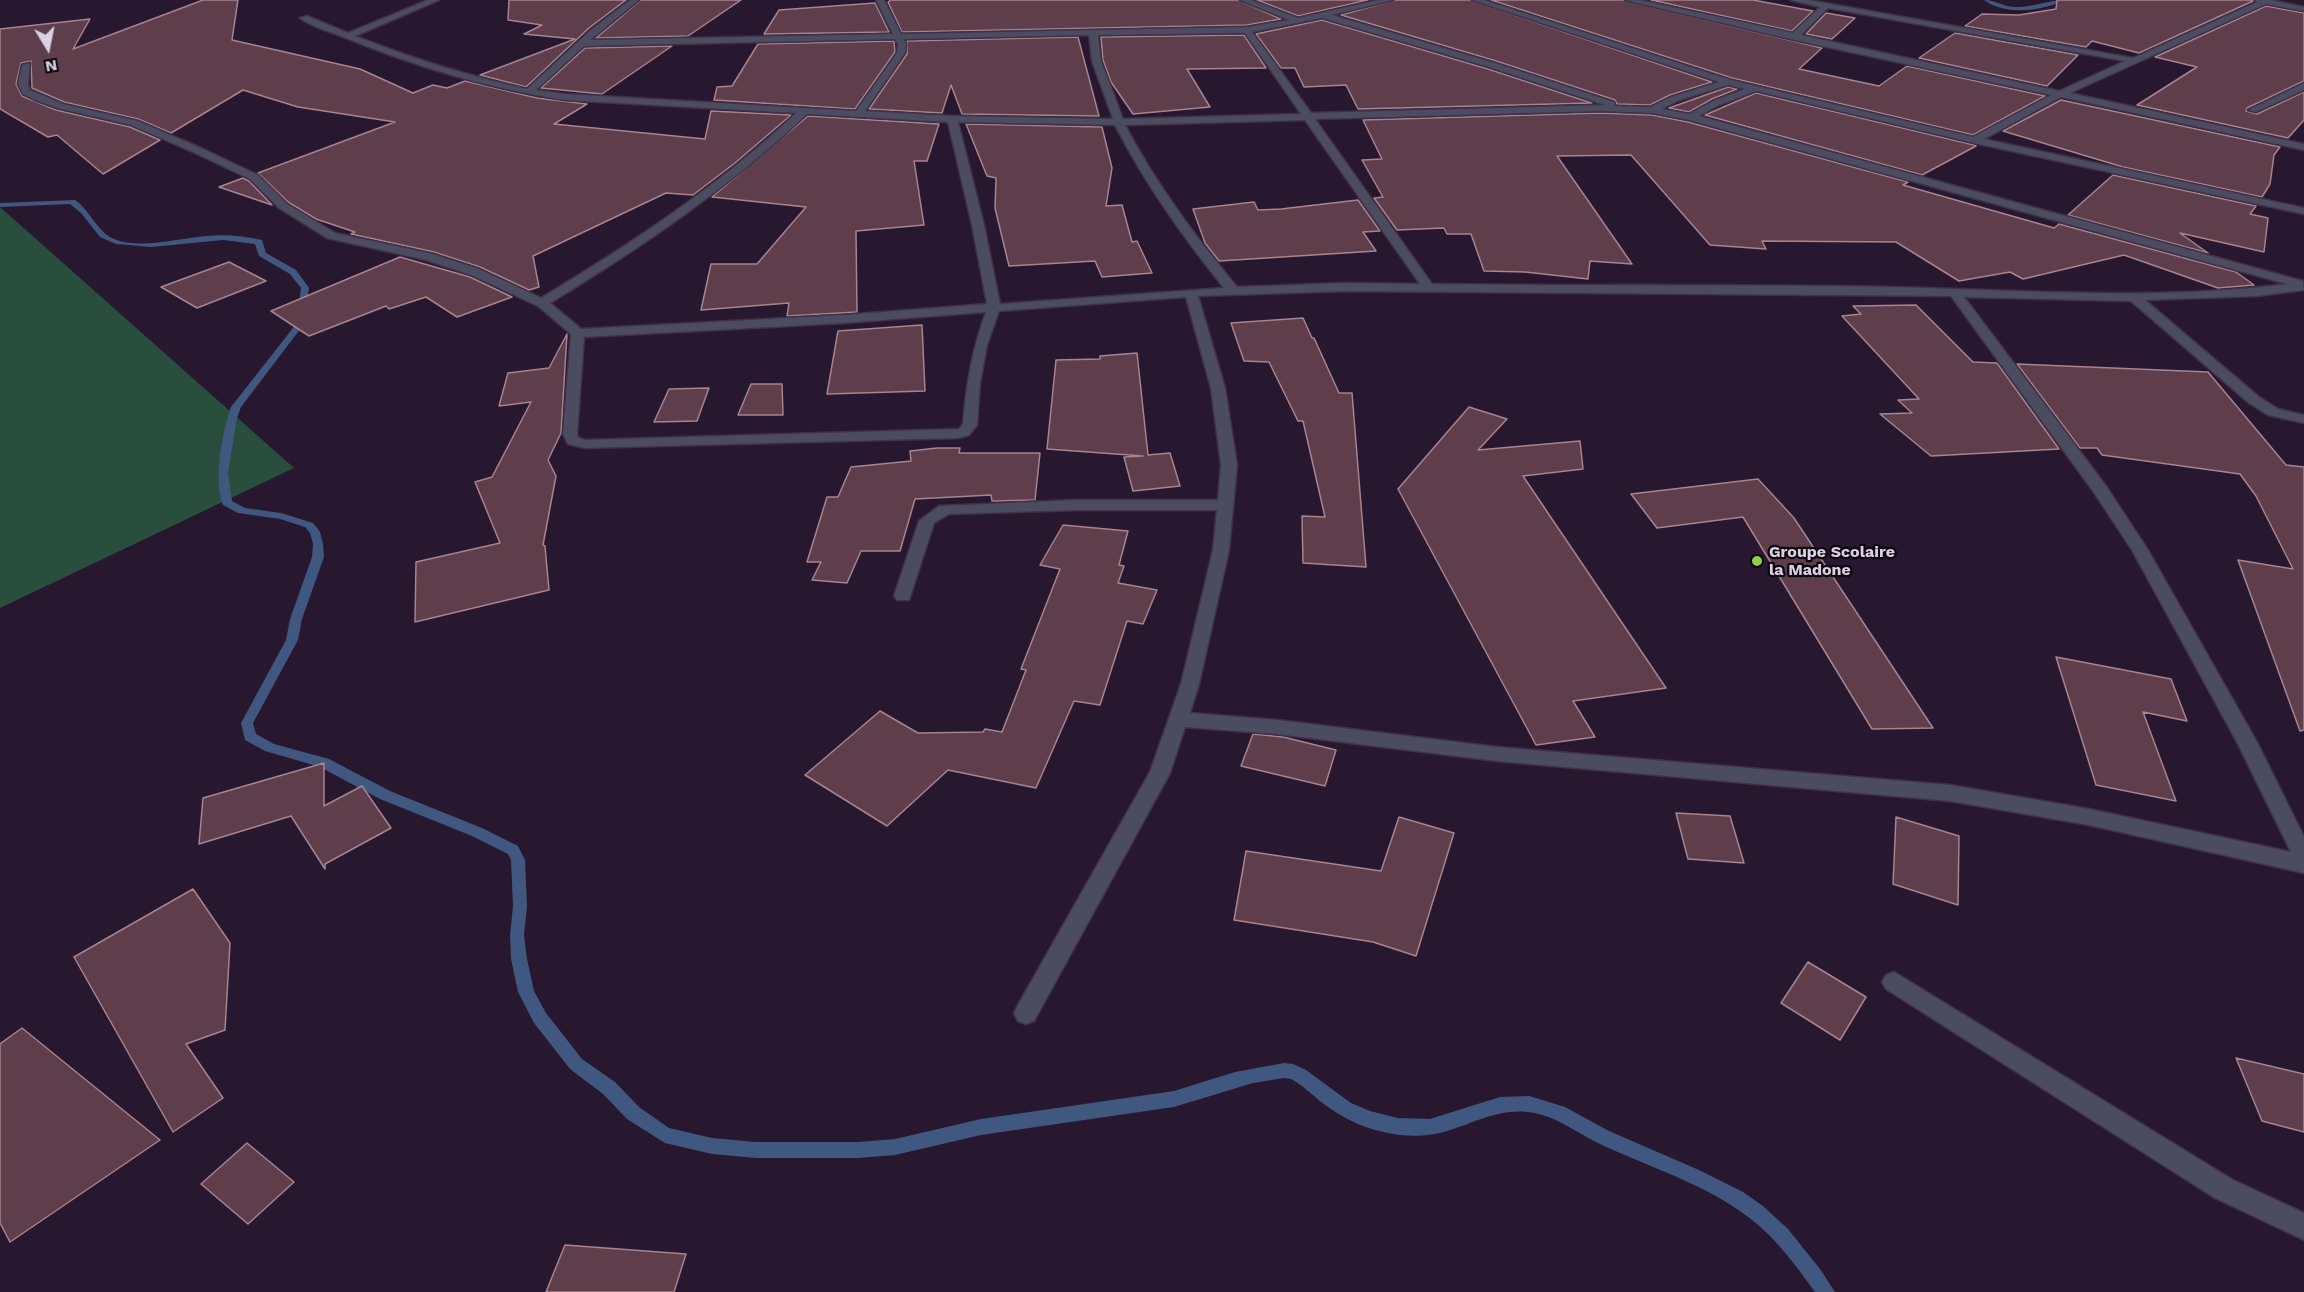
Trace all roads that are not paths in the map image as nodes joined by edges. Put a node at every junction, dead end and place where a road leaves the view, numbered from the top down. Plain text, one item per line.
1 (435, 0) edge
2 (635, 0) edge
3 (880, 0) edge
4 (1244, 0) edge
5 (1389, 0) edge
6 (1476, 0) edge
7 (1629, 0) edge
8 (1794, 0) edge
9 (2262, 1) edge
10 (1826, 6) junction
11 (2304, 9) edge
12 (1322, 16) junction
13 (304, 18) dead end
14 (1298, 21) junction
15 (1247, 30) junction
16 (1094, 32) junction
17 (349, 35) junction
18 (899, 37) junction
19 (1794, 37) junction
20 (582, 43) junction
21 (2132, 60) junction
22 (27, 65) dead end
23 (1728, 82) junction
24 (2304, 86) edge
25 (1754, 89) junction
26 (529, 92) junction
27 (2060, 94) junction
28 (1624, 109) junction
29 (1652, 110) junction
30 (2253, 110) dead end
31 (804, 111) junction
32 (858, 114) junction
33 (1307, 116) junction
34 (1690, 117) junction
35 (952, 119) junction
36 (1119, 122) junction
37 (1974, 140) junction
38 (2304, 147) edge
39 (2304, 211) edge
40 (2304, 285) edge
41 (1427, 286) junction
42 (1233, 291) junction
43 (1191, 293) junction
44 (1956, 294) junction
45 (2134, 297) junction
46 (542, 303) junction
47 (994, 307) junction
48 (578, 333) junction
49 (2304, 419) edge
50 (1225, 505) junction
51 (903, 596) dead end
52 (1178, 719) junction
53 (2304, 858) edge
54 (2304, 864) edge
55 (1894, 982) dead end
56 (1026, 1013) dead end
57 (2304, 1227) edge

1 - 17 street
2 - 20 street
3 - 18 street
4 - 14 street
5 - 12 street
6 - 23 street
7 - 19 street
8 - 10 street
9 - 11 street
9 - 21 street
10 - 19 street
10 - 21 street
12 - 14 street
12 - 28 street
13 - 17 street
14 - 15 street
15 - 16 street
15 - 33 street
16 - 18 street
16 - 36 street
17 - 26 street
18 - 20 street
18 - 32 street
19 - 27 street
20 - 26 street
21 - 27 street
22 - 46 street
23 - 25 street
23 - 29 street
24 - 30 street
25 - 34 street
25 - 37 street
26 - 31 street
27 - 37 street
27 - 38 street
28 - 29 street
28 - 33 street
29 - 34 street
31 - 32 street
31 - 46 street
32 - 35 street
33 - 36 street
33 - 41 street
34 - 40 street
35 - 36 street
35 - 47 street
36 - 42 street
37 - 39 street
40 - 45 street
41 - 42 street
41 - 44 street
42 - 43 street
43 - 47 street
43 - 50 street
44 - 45 street
44 - 53 street
45 - 49 street
46 - 48 street
47 - 48 street
47 - 48 street
50 - 51 street
50 - 52 street
52 - 54 street
52 - 56 street
55 - 57 street

